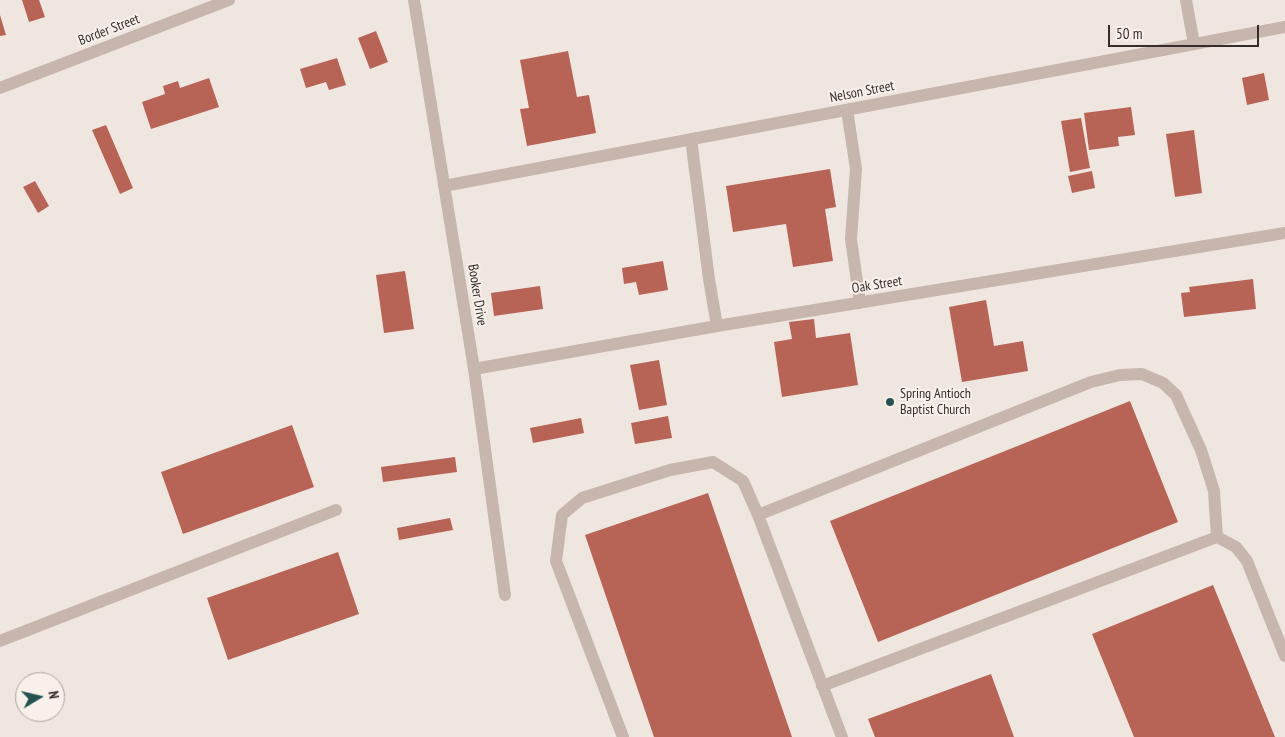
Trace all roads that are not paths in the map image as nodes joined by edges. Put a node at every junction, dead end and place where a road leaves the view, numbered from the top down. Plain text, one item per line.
1 (229, 0) edge
2 (414, 0) edge
3 (1186, 0) edge
4 (1285, 27) edge
5 (1194, 44) junction
6 (0, 88) edge
7 (847, 110) junction
8 (691, 139) junction
9 (444, 186) junction
10 (1285, 234) edge
11 (860, 303) junction
12 (717, 326) junction
13 (474, 369) junction
14 (336, 510) dead end
15 (758, 515) junction
16 (1217, 537) junction
17 (505, 595) dead end
18 (0, 641) edge
19 (1285, 656) edge
20 (822, 686) junction
21 (623, 737) edge
22 (842, 737) edge

1 - 6 street, Border Street
2 - 9 street, Booker Drive
3 - 5 street
4 - 5 street, Nelson Street
5 - 7 street, Nelson Street
7 - 8 street, Nelson Street
7 - 11 street
8 - 9 street, Nelson Street
8 - 12 street
9 - 13 street, Booker Drive
10 - 11 street, Oak Street
11 - 12 street, Oak Street
12 - 13 street, Oak Street
13 - 17 street, Booker Drive
14 - 18 street
15 - 16 street
15 - 20 street
15 - 21 street
16 - 19 street
16 - 20 street
20 - 22 street

